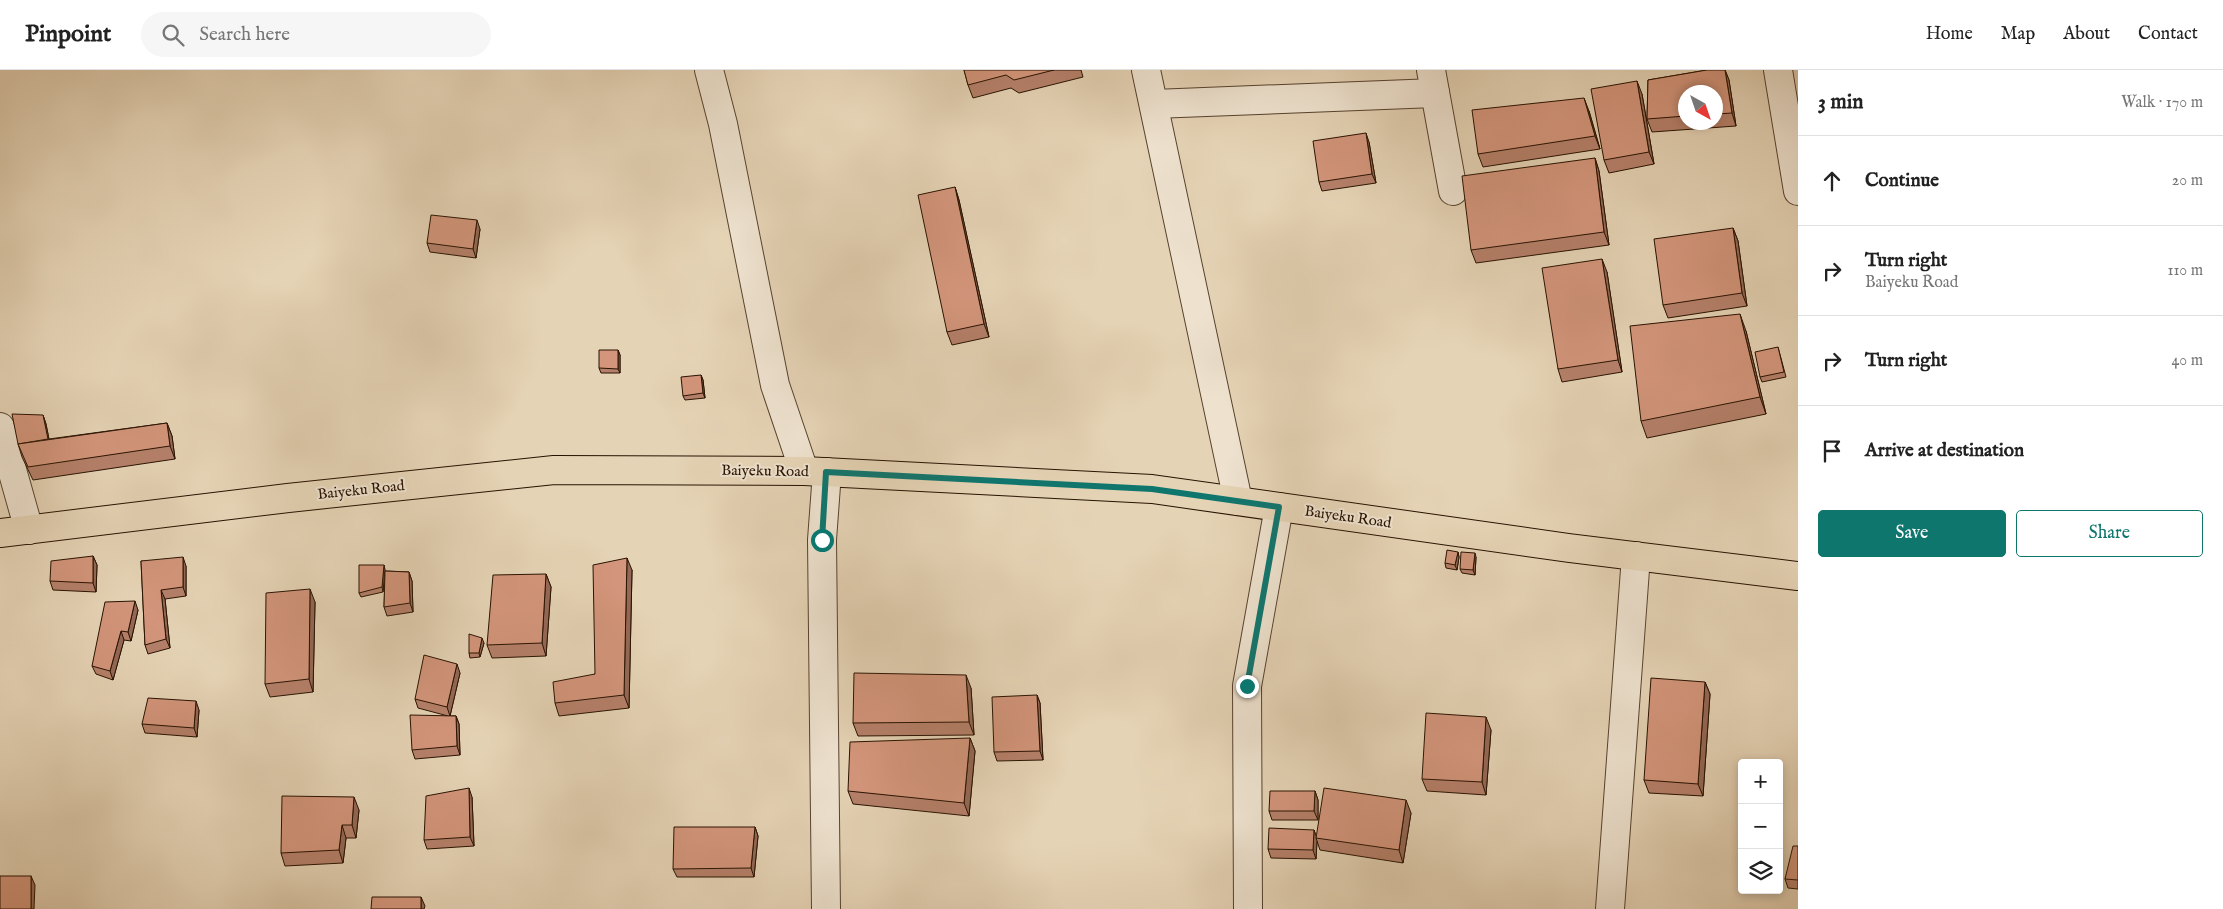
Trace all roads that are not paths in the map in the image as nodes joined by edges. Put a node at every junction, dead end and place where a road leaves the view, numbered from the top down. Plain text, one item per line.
1 (709, 70) edge
2 (1146, 70) edge
3 (1778, 70) edge
4 (1433, 81) edge
5 (1154, 104) junction
6 (1454, 191) dead end
7 (1798, 192) edge
8 (0, 426) edge
9 (815, 471) junction
10 (1238, 501) junction
11 (1279, 507) junction
12 (29, 530) junction
13 (0, 533) edge
14 (1636, 556) junction
15 (1798, 576) edge
16 (826, 909) edge
17 (1248, 909) edge
18 (1610, 909) edge

1 - 9 street
2 - 5 street
3 - 7 street
4 - 5 street
4 - 6 street
5 - 10 street
8 - 12 street
9 - 10 main road, Baiyeku Road
9 - 12 main road, Baiyeku Road
9 - 16 street
10 - 11 main road, Baiyeku Road
11 - 14 main road, Baiyeku Road
11 - 17 street
12 - 13 main road, Baiyeku Road
14 - 15 main road, Baiyeku Road
14 - 18 street

